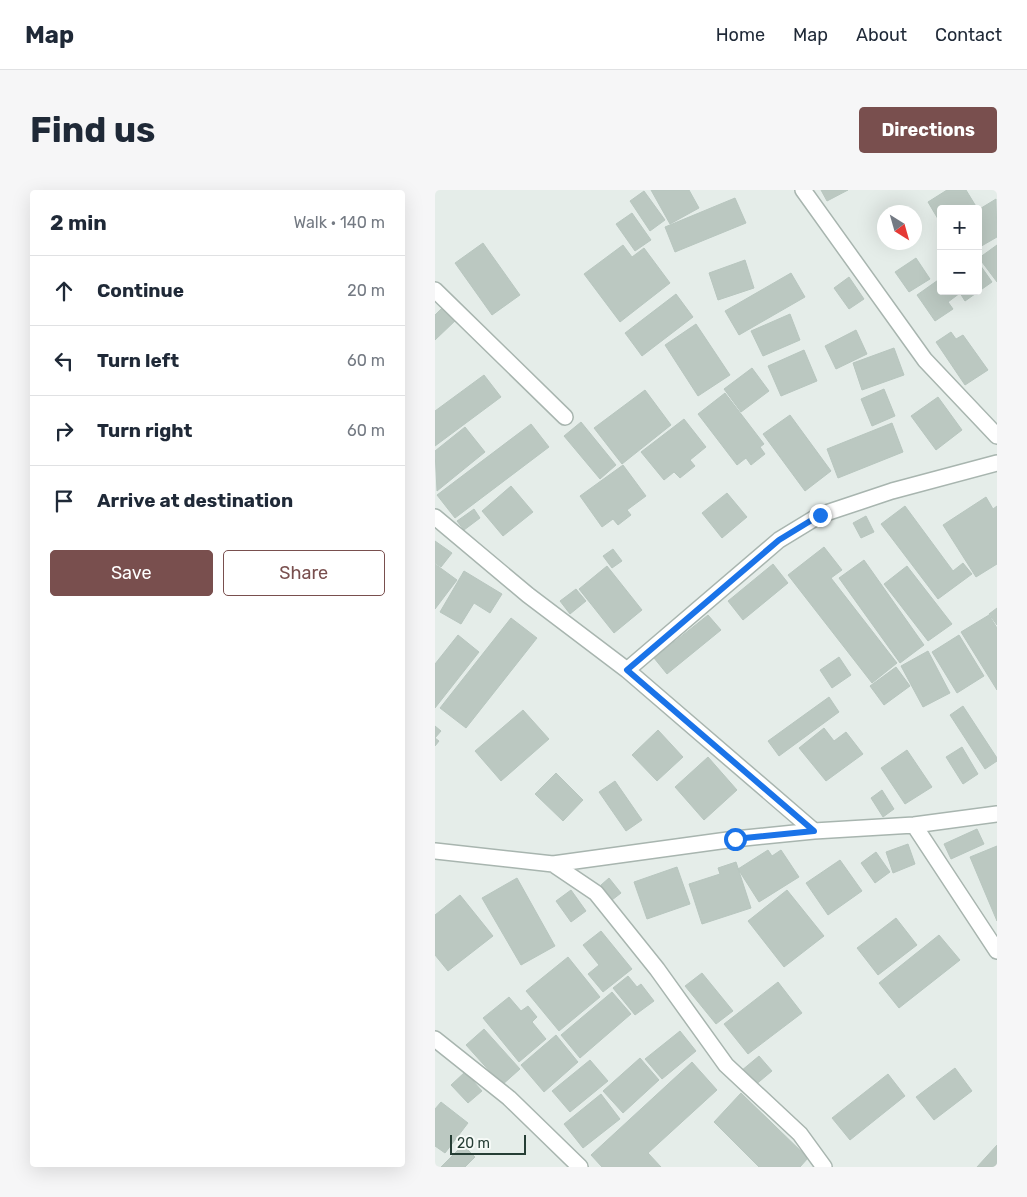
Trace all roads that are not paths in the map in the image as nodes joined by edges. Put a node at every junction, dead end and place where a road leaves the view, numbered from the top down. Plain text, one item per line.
1 (803, 190) edge
2 (435, 290) edge
3 (565, 417) dead end
4 (997, 436) edge
5 (997, 464) edge
6 (435, 517) edge
7 (627, 670) junction
8 (997, 814) edge
9 (914, 825) junction
10 (814, 831) junction
11 (435, 851) edge
12 (553, 864) junction
13 (997, 951) edge
14 (435, 1039) edge
15 (580, 1167) edge
16 (824, 1167) edge

1 - 4 street
2 - 3 street
5 - 7 street
6 - 7 street
7 - 10 street
8 - 9 street
9 - 10 street
9 - 13 street
10 - 12 street
11 - 12 street
12 - 16 street
14 - 15 street

